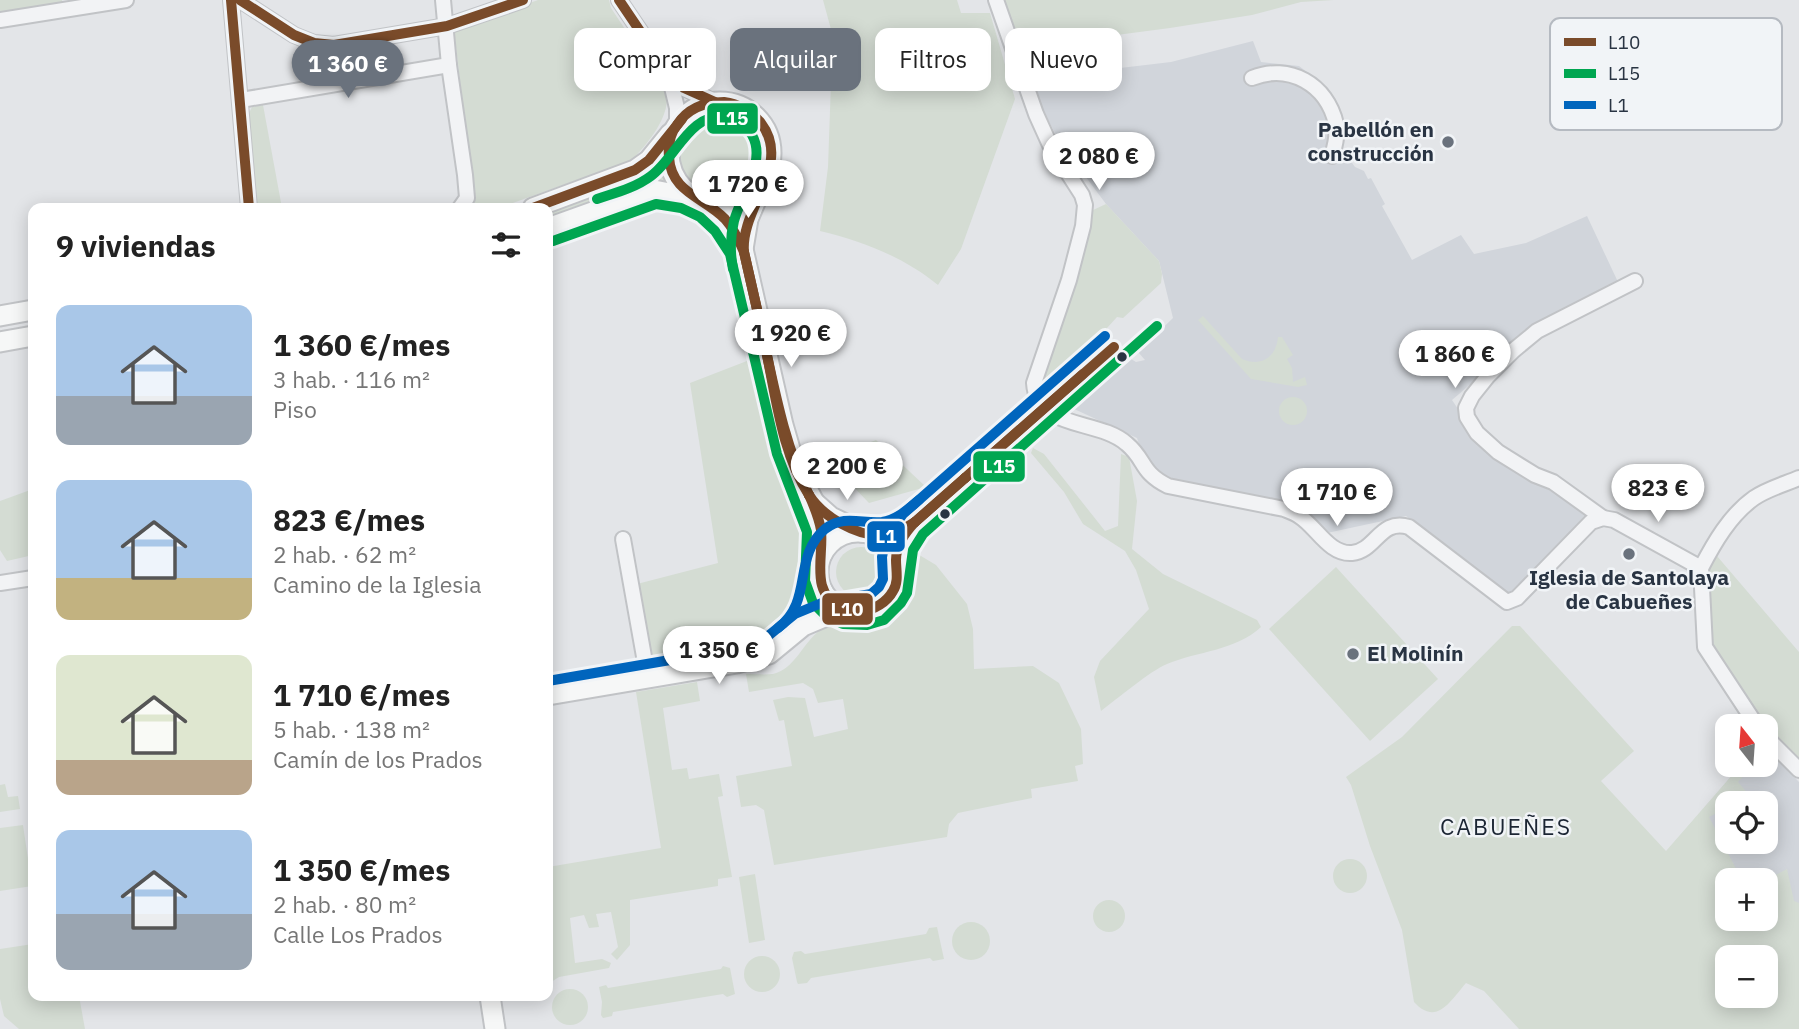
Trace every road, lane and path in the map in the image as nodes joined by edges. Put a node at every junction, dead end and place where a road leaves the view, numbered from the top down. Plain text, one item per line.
1 (126, 0) edge
2 (231, 0) edge
3 (240, 0) edge
4 (443, 0) edge
5 (523, 0) edge
6 (620, 0) edge
7 (996, 0) edge
8 (0, 20) edge
9 (447, 26) junction
10 (639, 28) edge
11 (449, 65) junction
12 (1252, 78) dead end
13 (673, 91) edge
14 (691, 91) edge
15 (241, 100) junction
16 (715, 102) junction
17 (677, 125) junction
18 (1332, 156) dead end
19 (764, 180) junction
20 (700, 200) junction
21 (249, 203) edge
22 (464, 203) edge
23 (546, 203) edge
24 (553, 226) edge
25 (743, 248) junction
26 (1636, 281) dead end
27 (28, 311) edge
28 (0, 316) edge
29 (28, 337) edge
30 (0, 342) edge
31 (1043, 409) junction
32 (1799, 478) edge
33 (813, 500) junction
34 (1603, 518) junction
35 (913, 524) junction
36 (869, 534) junction
37 (623, 538) dead end
38 (822, 554) junction
39 (896, 558) junction
40 (1701, 568) junction
41 (28, 579) edge
42 (819, 581) junction
43 (0, 583) edge
44 (858, 612) junction
45 (803, 626) junction
46 (648, 679) junction
47 (553, 694) edge
48 (1749, 714) edge
49 (1778, 749) edge
50 (1799, 770) edge
51 (491, 1001) edge
52 (495, 1029) edge

1 - 8 street
2 - 15 street
3 - 9 street
4 - 9 street
5 - 9 street
6 - 10 street
7 - 31 street
9 - 11 street
11 - 15 street
11 - 22 street
12 - 18 street
13 - 17 street
14 - 16 street
15 - 21 street
16 - 17 street
16 - 19 street
17 - 20 street
17 - 23 street
19 - 20 street
19 - 25 street
20 - 24 street
20 - 25 street
25 - 33 street
26 - 34 street
27 - 28 street
29 - 30 street
31 - 34 street
31 - 35 street
32 - 40 street
33 - 36 street
33 - 38 street
34 - 40 street
35 - 36 street
35 - 39 street
36 - 38 street
36 - 39 street
37 - 46 street
38 - 42 street
39 - 44 street
40 - 48 street
41 - 43 street
42 - 44 street
42 - 45 street
44 - 45 street
45 - 46 street
46 - 47 street
49 - 50 street
51 - 52 street

